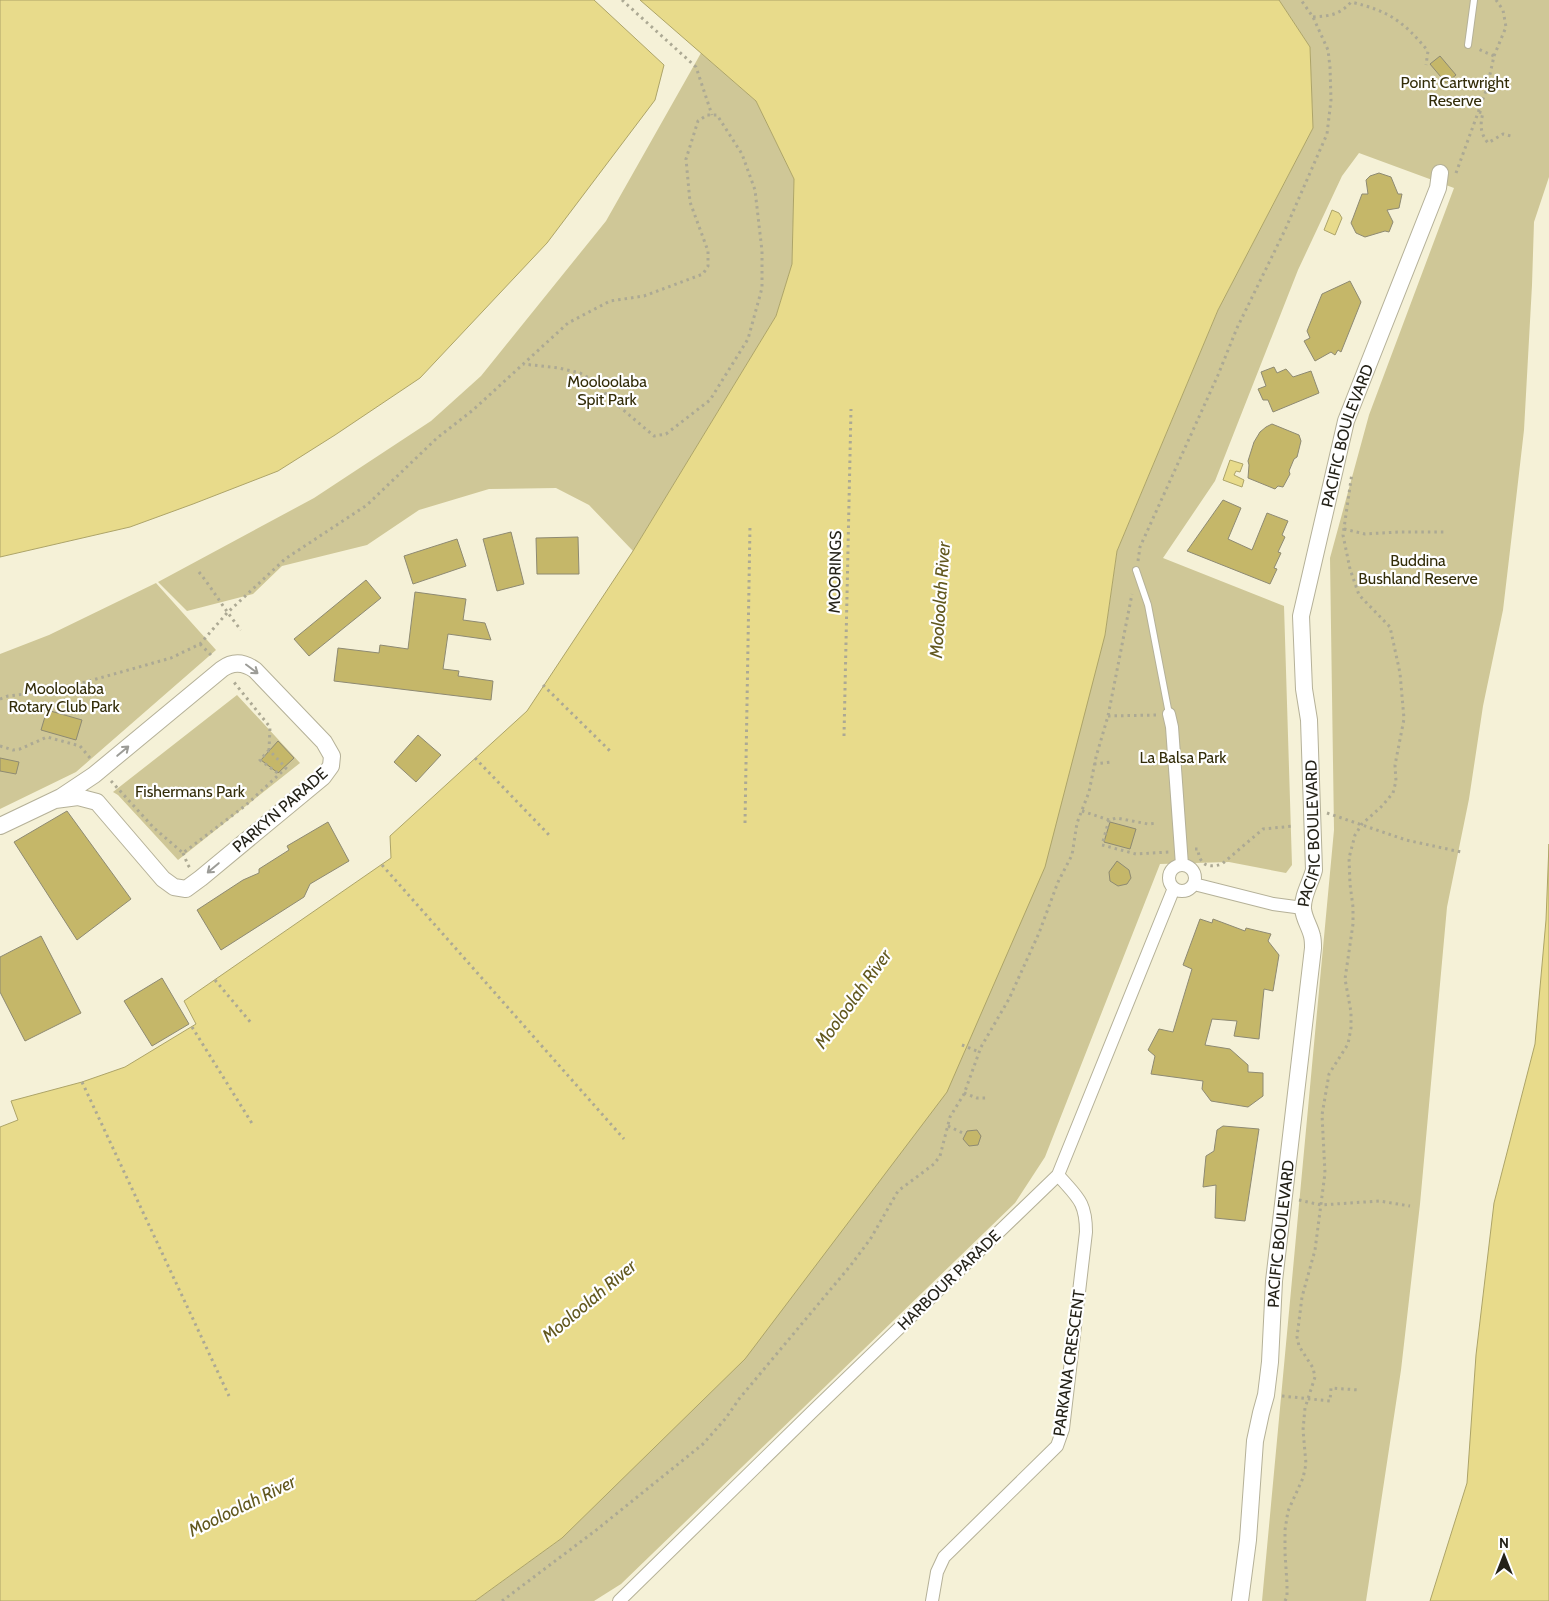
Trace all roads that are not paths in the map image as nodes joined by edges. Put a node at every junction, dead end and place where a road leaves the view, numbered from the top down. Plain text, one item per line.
1 (1474, 0) edge
2 (1468, 45) road end
3 (1447, 176) road end
4 (1136, 570) road end
5 (1169, 714) joint
6 (101, 770) junction
7 (55, 800) junction
8 (97, 802) junction
9 (0, 826) edge
10 (1182, 865) junction
11 (1194, 884) junction
12 (1174, 888) junction
13 (1303, 908) junction
14 (1058, 1175) junction
15 (619, 1601) edge
16 (932, 1601) edge
17 (1240, 1601) edge

1 - 2 lane
3 - 13 street, PACIFIC BOULEVARD
4 - 5 lane
5 - 10 street
6 - 7 street
6 - 8 street
6 -> 8 street, PARKYN PARADE
7 - 8 street
7 - 9 street
10 - 11 street
10 - 12 street
11 - 12 street
11 - 13 street
12 - 14 street, HARBOUR PARADE
13 - 17 street, PACIFIC BOULEVARD
14 - 15 street, HARBOUR PARADE
14 - 16 street, PARKANA CRESCENT

